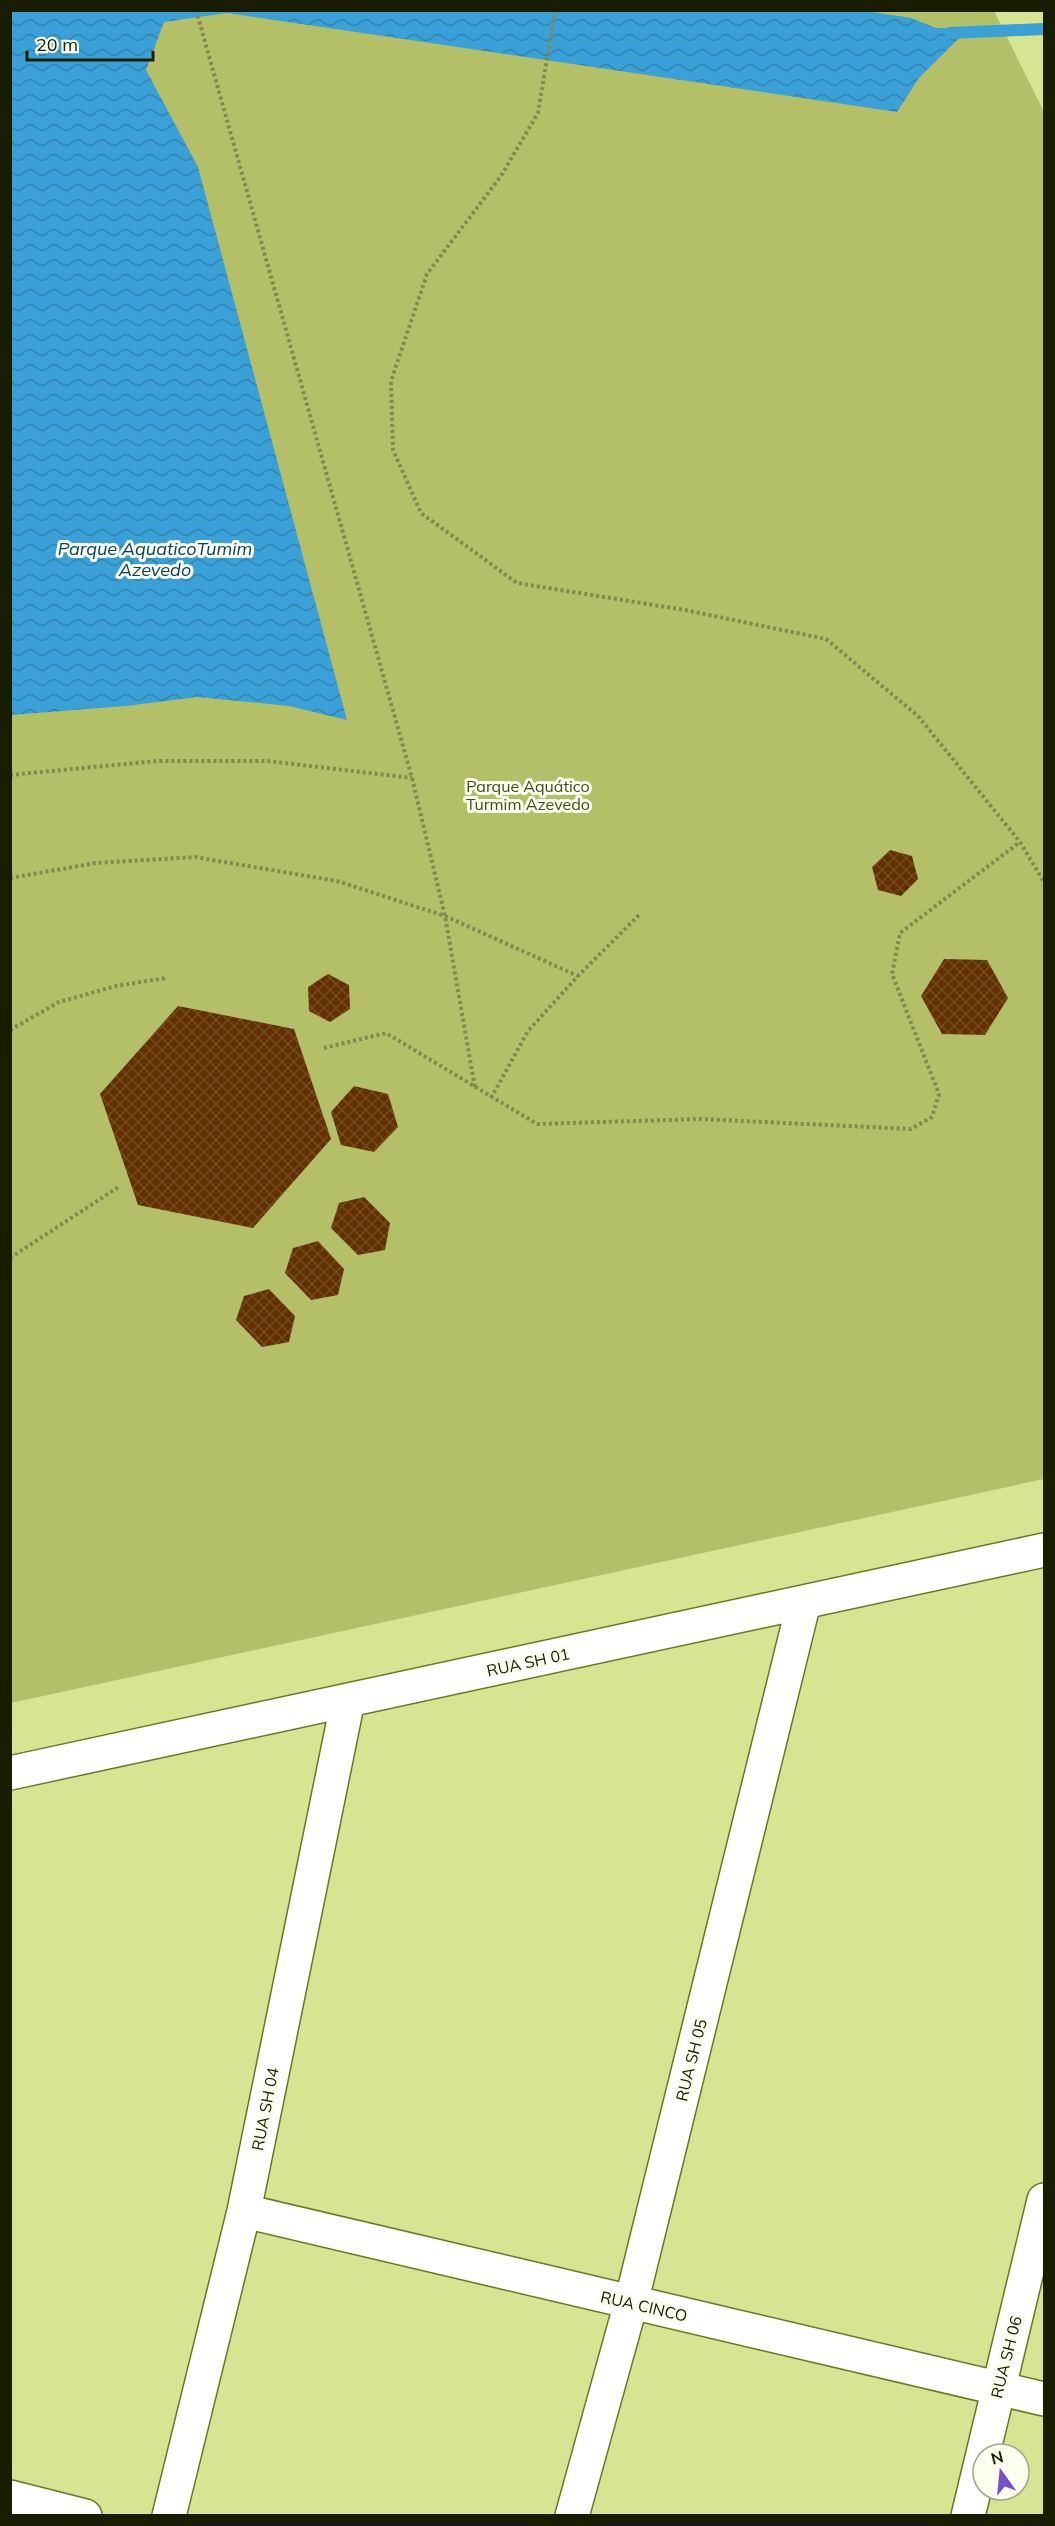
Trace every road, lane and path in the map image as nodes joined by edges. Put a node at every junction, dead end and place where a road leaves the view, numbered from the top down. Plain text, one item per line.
1 (196, 10) edge
2 (555, 10) edge
3 (10, 774) edge
4 (412, 778) junction
5 (1020, 842) junction
6 (10, 878) edge
7 (1044, 882) edge
8 (641, 913) dead end
9 (445, 916) junction
10 (578, 976) junction
11 (166, 978) dead end
12 (10, 1030) edge
13 (324, 1048) dead end
14 (475, 1088) junction
15 (491, 1098) junction
16 (120, 1186) dead end
17 (10, 1258) edge
18 (1044, 1550) edge
19 (804, 1602) junction
20 (348, 1701) junction
21 (10, 1773) edge
22 (1044, 2200) edge
23 (244, 2211) junction
24 (631, 2303) junction
25 (998, 2386) junction
26 (1044, 2399) edge
27 (10, 2497) edge
28 (86, 2516) edge
29 (169, 2516) edge
30 (572, 2516) edge
31 (968, 2516) edge

1 - 4 path
2 - 5 path
3 - 4 path
4 - 9 path
5 - 7 path
5 - 15 path
6 - 9 path
8 - 10 path
9 - 10 path
9 - 14 path
10 - 15 path
11 - 12 path
13 - 14 path
14 - 15 path
16 - 17 path
18 - 19 street, RUA SH 01
19 - 20 street, RUA SH 01
19 - 24 street, RUA SH 05
20 - 21 street, RUA SH 01
20 - 23 street, RUA SH 04
22 - 25 street, RUA SH 06
23 - 24 street, RUA CINCO
23 - 29 street, RUA SH 04
24 - 25 street, RUA CINCO
24 - 30 street, RUA SH 05
25 - 26 street, RUA CINCO
25 - 31 street, RUA SH 06
27 - 28 street

